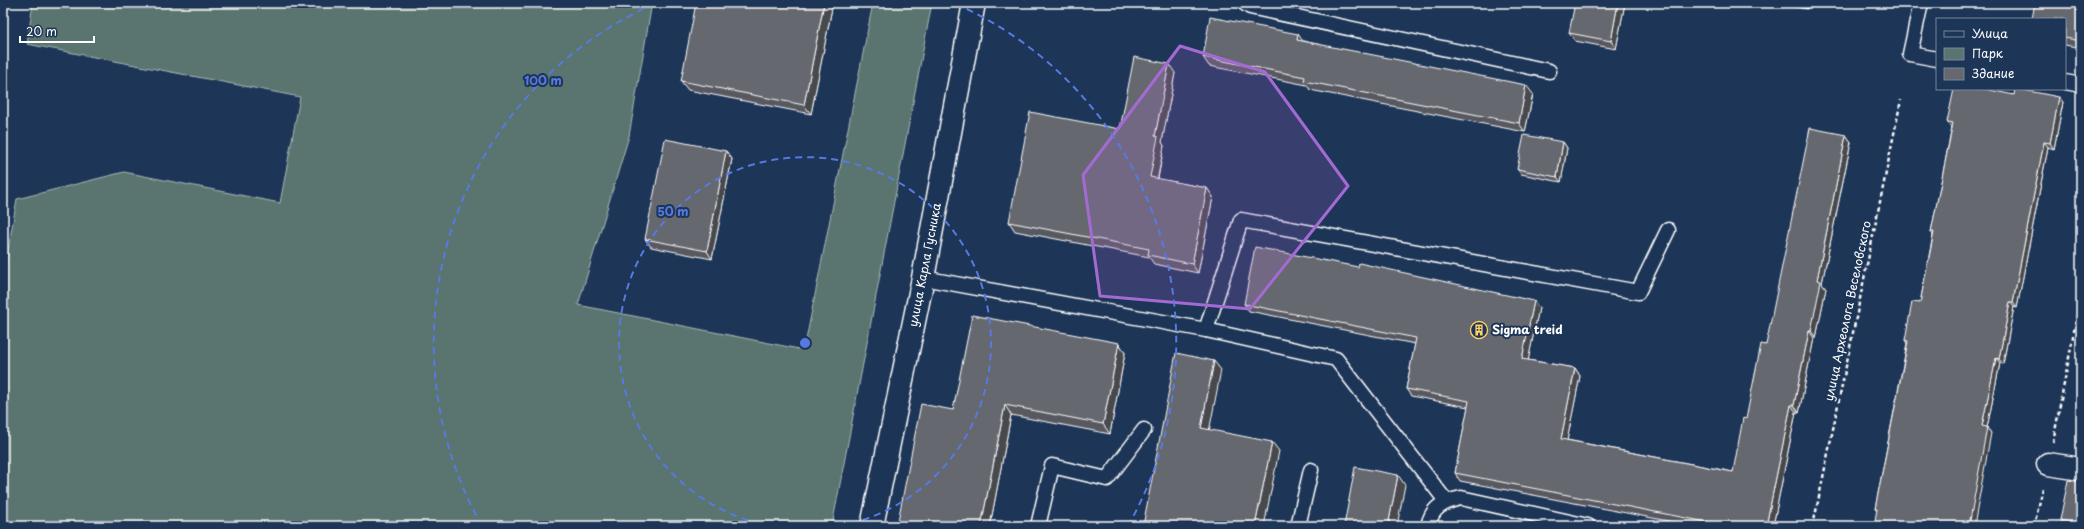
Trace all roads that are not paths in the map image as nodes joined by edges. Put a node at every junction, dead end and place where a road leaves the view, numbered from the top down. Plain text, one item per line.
1 (974, 3) edge
2 (1244, 3) edge
3 (1921, 3) edge
4 (1936, 59) edge
5 (1549, 71) dead end
6 (2066, 82) edge
7 (2081, 85) edge
8 (1668, 230) dead end
9 (923, 278) junction
10 (1206, 330) junction
11 (1144, 430) dead end
12 (2048, 464) road end
13 (2081, 469) edge
14 (1312, 470) dead end
15 (1446, 502) junction
16 (872, 526) edge
17 (1038, 526) edge
18 (1298, 526) edge
19 (1428, 526) edge
20 (1588, 526) edge

1 - 9 street, улица Карла Гусника
2 - 5 lane
3 - 4 lane
6 - 7 lane
8 - 10 lane
9 - 10 lane
9 - 16 street, улица Карла Гусника
10 - 15 lane
11 - 17 lane
12 - 13 street
14 - 18 lane
15 - 19 lane
15 - 20 lane

